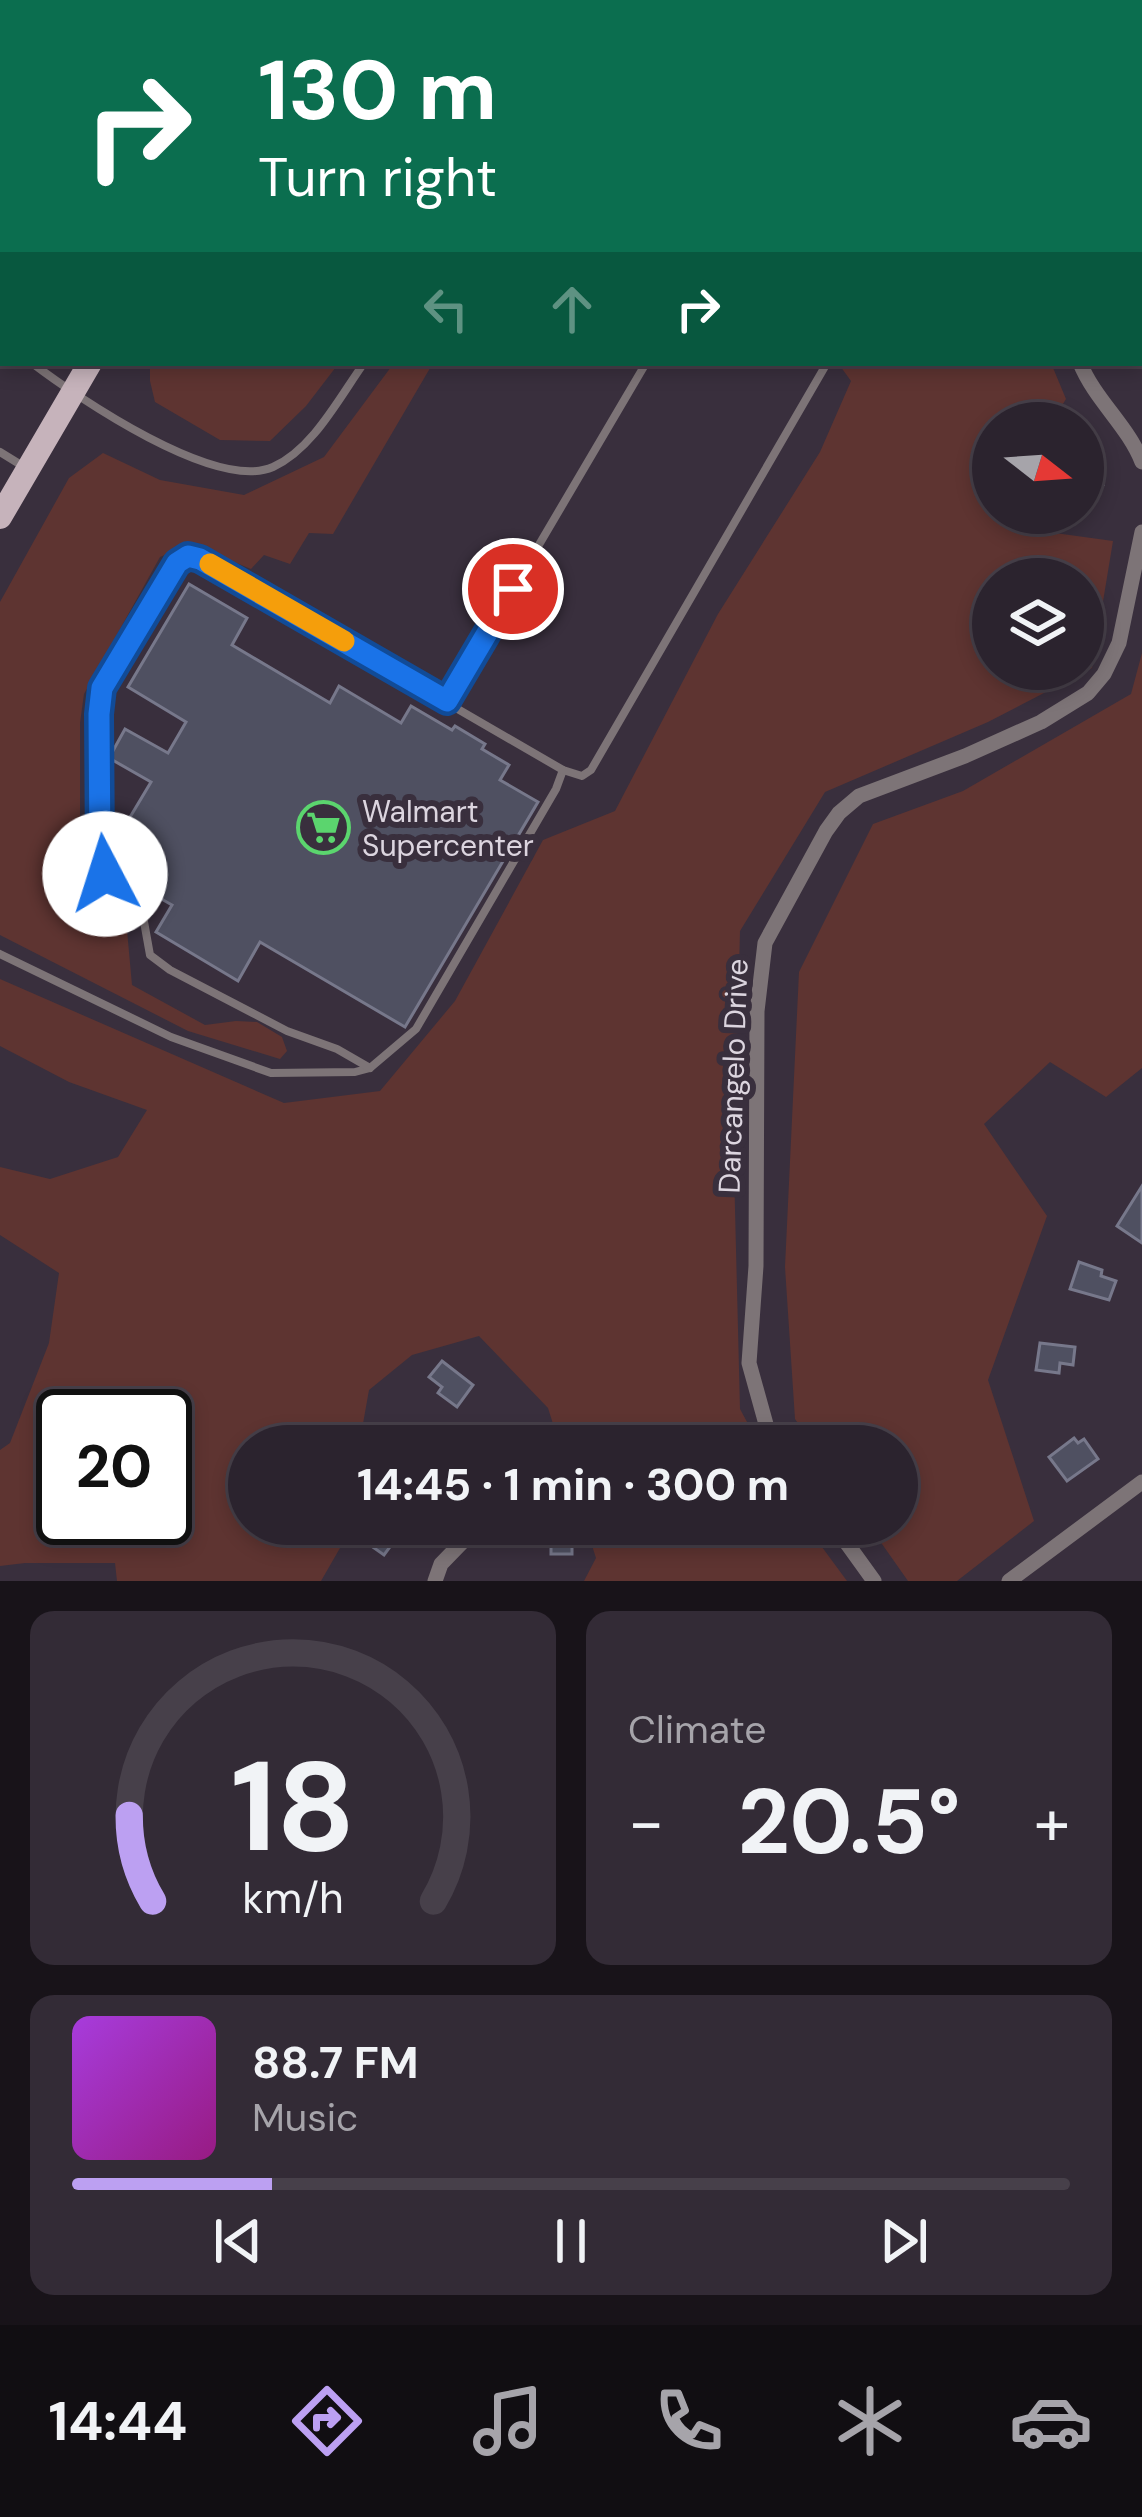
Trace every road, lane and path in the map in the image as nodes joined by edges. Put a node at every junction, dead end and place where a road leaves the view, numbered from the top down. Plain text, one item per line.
1 (36, 366) edge
2 (88, 366) edge
3 (362, 366) edge
4 (644, 366) edge
5 (825, 366) edge
6 (1081, 366) edge
7 (72, 393) junction
8 (0, 452) edge
9 (1142, 462) edge
10 (28, 469) junction
11 (0, 517) edge
12 (1142, 532) edge
13 (447, 701) junction
14 (563, 770) junction
15 (0, 954) edge
16 (370, 1068) junction
17 (766, 1425) edge
18 (1142, 1482) edge
19 (459, 1545) edge
20 (848, 1545) edge
21 (435, 1581) edge
22 (874, 1581) edge
23 (1009, 1581) edge

1 - 7 lane
2 - 7 main road
3 - 7 lane
4 - 13 lane
5 - 14 lane
6 - 9 street
7 - 10 main road
8 - 10 lane
10 - 11 main road
12 - 17 street, Darcangelo Drive
13 - 14 lane
13 - 16 lane
14 - 16 lane
15 - 16 lane
18 - 23 street
19 - 21 street
20 - 22 street

